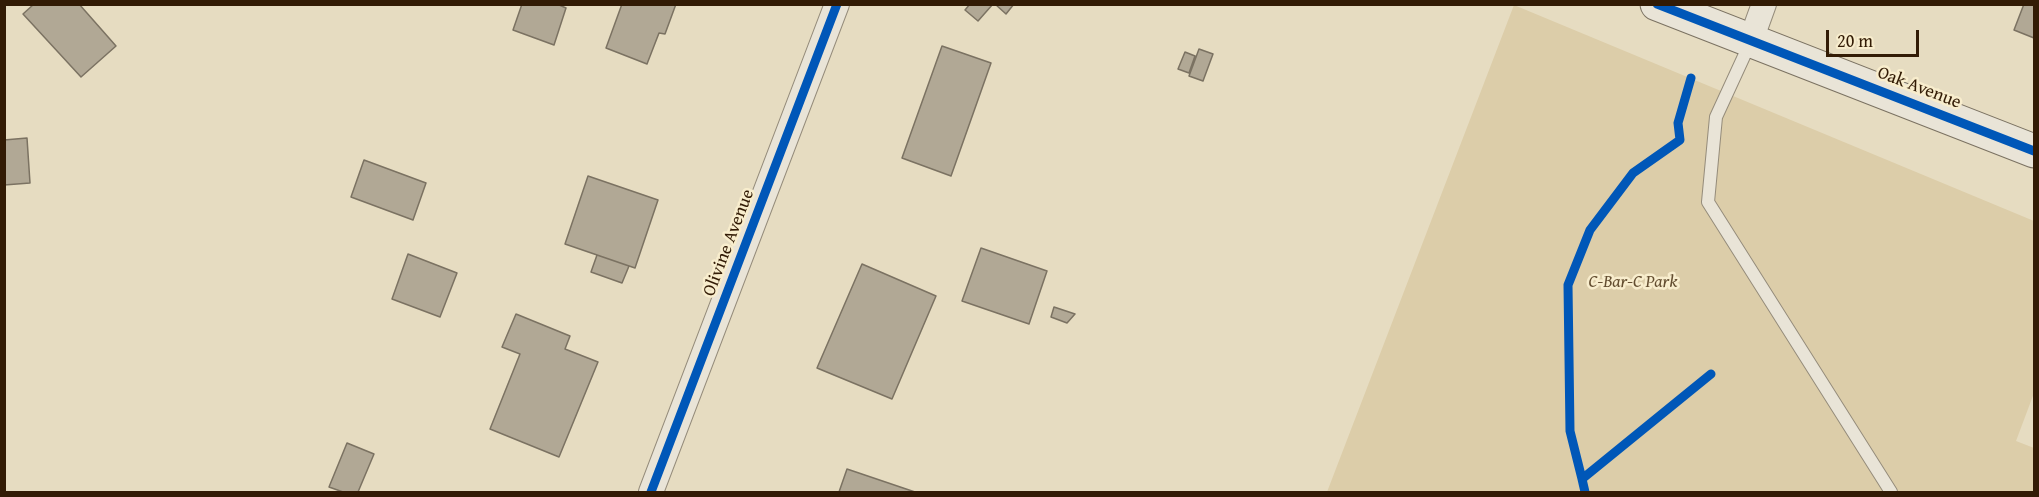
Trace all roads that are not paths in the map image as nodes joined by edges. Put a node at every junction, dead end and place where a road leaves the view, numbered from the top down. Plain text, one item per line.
1 (837, 4) edge
2 (1657, 4) edge
3 (1764, 4) edge
4 (1751, 40) junction
5 (2034, 151) edge
6 (651, 492) edge
7 (1891, 492) edge

1 - 6 street, Olivine Avenue
2 - 4 main road, Oak Avenue
3 - 4 street
4 - 5 main road, Oak Avenue
4 - 7 lane

